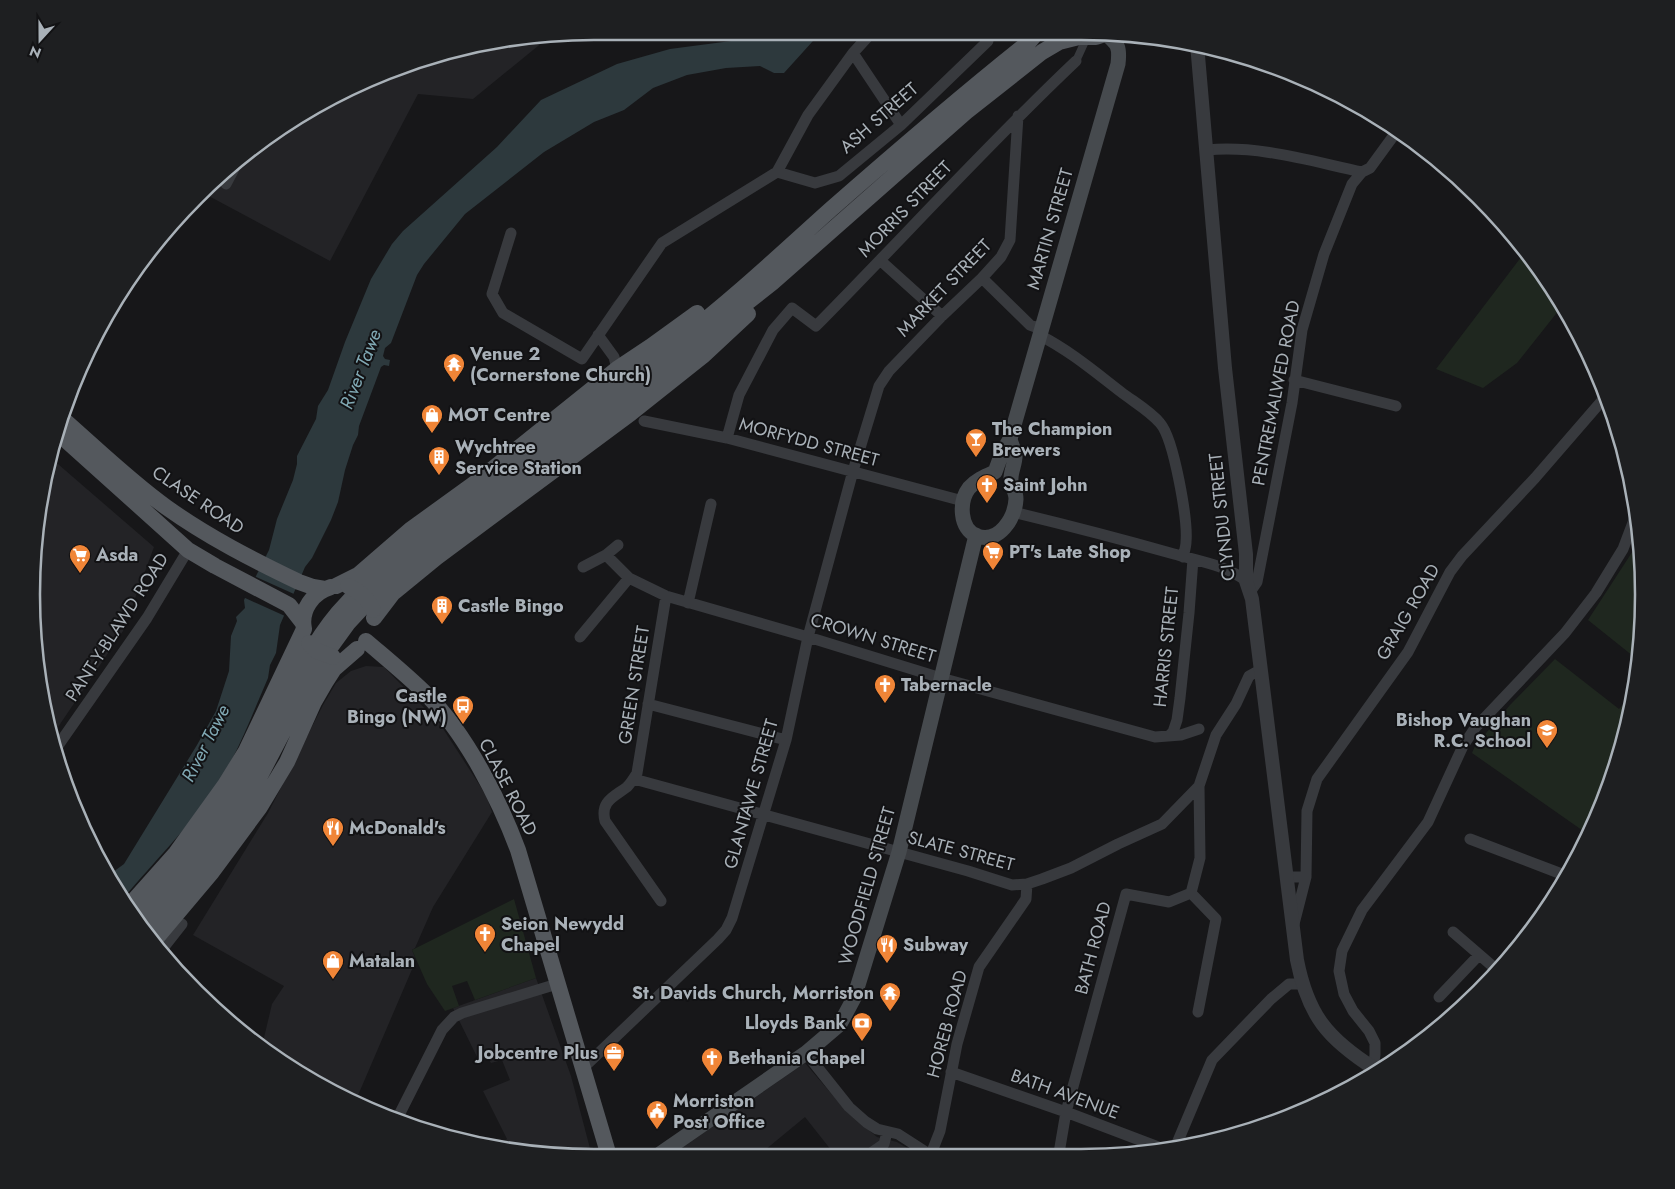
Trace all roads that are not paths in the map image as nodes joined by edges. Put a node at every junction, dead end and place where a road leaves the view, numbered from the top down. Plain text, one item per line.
1 (865, 40) edge
2 (1031, 40) edge
3 (1064, 40) edge
4 (1078, 40) edge
5 (988, 41) dead end
6 (1114, 41) edge
7 (853, 53) junction
8 (1198, 53) edge
9 (1076, 61) joint
10 (1018, 116) junction
11 (901, 124) junction
12 (1393, 136) edge
13 (1207, 150) junction
14 (777, 172) junction
15 (1362, 172) junction
16 (229, 178) edge
17 (226, 184) dead end
18 (511, 233) dead end
19 (881, 261) junction
20 (765, 267) junction
21 (982, 278) junction
22 (772, 283) junction
23 (942, 316) junction
24 (1040, 332) junction
25 (598, 335) junction
26 (617, 369) junction
27 (1294, 380) junction
28 (1601, 402) edge
29 (1396, 406) dead end
30 (644, 421) dead end
31 (67, 423) edge
32 (63, 437) edge
33 (727, 438) junction
34 (1010, 439) junction
35 (852, 471) junction
36 (995, 472) junction
37 (1011, 481) junction
38 (963, 501) junction
39 (711, 504) dead end
40 (1013, 512) junction
41 (1631, 529) edge
42 (976, 536) junction
43 (618, 544) dead end
44 (188, 550) junction
45 (606, 555) junction
46 (1188, 558) junction
47 (583, 567) dead end
48 (629, 578) junction
49 (1248, 586) junction
50 (336, 587) junction
51 (666, 596) junction
52 (688, 603) junction
53 (373, 614) junction
54 (305, 631) junction
55 (808, 636) junction
56 (580, 637) dead end
57 (362, 645) junction
58 (1260, 670) junction
59 (941, 678) junction
60 (648, 704) junction
61 (1199, 730) joint
62 (1216, 735) junction
63 (1169, 736) junction
64 (786, 740) junction
65 (60, 742) edge
66 (634, 779) junction
67 (1199, 786) junction
68 (764, 814) junction
69 (1470, 839) dead end
70 (899, 852) junction
71 (1560, 874) edge
72 (1286, 877) junction
73 (1306, 877) junction
74 (1028, 884) junction
75 (1191, 893) junction
76 (661, 901) dead end
77 (132, 902) edge
78 (140, 912) edge
79 (148, 923) edge
80 (182, 924) dead end
81 (1294, 926) junction
82 (1453, 932) dead end
83 (158, 935) edge
84 (166, 945) edge
85 (1479, 955) junction
86 (1492, 966) edge
87 (557, 984) junction
88 (1302, 984) junction
89 (1439, 997) dead end
90 (1198, 1012) dead end
91 (806, 1054) junction
92 (1375, 1065) edge
93 (1371, 1067) edge
94 (582, 1069) junction
95 (951, 1072) junction
96 (1066, 1112) junction
97 (400, 1114) edge
98 (887, 1132) junction
99 (602, 1135) junction
100 (1178, 1140) edge
101 (1151, 1144) edge
102 (607, 1149) edge
103 (613, 1149) edge
104 (667, 1149) edge
105 (877, 1149) edge
106 (922, 1149) edge
107 (932, 1149) edge
108 (1060, 1149) edge

1 - 7 street
2 - 20 main road
3 - 22 main road
4 - 9 street
5 - 11 street, ASH STREET
6 - 24 main road, MARTIN STREET
7 - 11 street
7 - 14 street
8 - 13 street, CLYNDU STREET
9 - 10 street, MORRIS STREET
10 - 19 street, MORRIS STREET
10 - 21 street, MARKET STREET
11 - 14 street, ASH STREET
12 - 15 street, PENTREMALWED ROAD
13 - 15 street
13 - 49 street, CLYNDU STREET
14 - 25 street
15 - 27 street, PENTREMALWED ROAD
16 - 17 street
18 - 25 street
19 - 23 street
19 - 33 street, MORRIS STREET
20 - 26 main road
20 - 78 main road
21 - 23 street, MARKET STREET
21 - 24 street, HARRIS STREET
22 - 53 main road
22 - 79 main road
23 - 35 street, MARKET STREET
24 - 34 main road, MARTIN STREET
24 - 46 street, HARRIS STREET
25 - 26 street
26 - 50 main road
27 - 29 street
27 - 49 street, PENTREMALWED ROAD
28 - 73 street, GRAIG ROAD
30 - 33 street, MORFYDD STREET
31 - 50 main road, CLASE ROAD
32 - 44 main road, CLASE ROAD
33 - 35 street, MORFYDD STREET
34 - 36 main road
34 - 37 main road
35 - 38 street, MORFYDD STREET
35 - 55 street, GLANTAWE STREET
36 - 37 main road
36 - 38 main road
37 - 40 main road
38 - 42 main road
39 - 52 street
40 - 42 main road
40 - 46 street
41 - 92 street
42 - 59 main road, WOODFIELD STREET
43 - 45 street
44 - 54 main road, CLASE ROAD
44 - 65 street, PANT-Y-BLAWD ROAD
45 - 47 street
45 - 48 street, CROWN STREET
46 - 49 street
46 - 63 street, HARRIS STREET
48 - 51 street, CROWN STREET
48 - 56 street
49 - 58 street, CLYNDU STREET
50 - 53 main road, bridge
50 - 54 main road
51 - 52 street, CROWN STREET
51 - 60 street, GREEN STREET
52 - 55 street, CROWN STREET
53 - 57 main road
54 - 57 main road, bridge
54 - 77 main road
55 - 59 street, CROWN STREET
55 - 64 street, GLANTAWE STREET
57 - 83 main road
57 - 87 main road, CLASE ROAD
58 - 62 street
58 - 72 street, CLYNDU STREET
59 - 63 street, CROWN STREET
59 - 70 main road, WOODFIELD STREET
60 - 64 street
60 - 66 street, GREEN STREET
61 - 62 street
61 - 63 street, CROWN STREET
62 - 67 street
64 - 68 street, GLANTAWE STREET
66 - 68 street, SLATE STREET
66 - 76 street
67 - 74 street, SLATE STREET
67 - 75 street
68 - 70 street, SLATE STREET
68 - 94 street, GLANTAWE STREET
69 - 71 street
70 - 74 street, SLATE STREET
70 - 91 main road, WOODFIELD STREET
72 - 73 street
72 - 81 street, CLYNDU STREET
73 - 81 street, GRAIG ROAD
74 - 95 street, HOREB ROAD
75 - 90 street
75 - 96 street, BATH ROAD
80 - 84 street
81 - 88 street, CLYNDU STREET
82 - 85 street
85 - 86 street
85 - 89 street
87 - 94 main road, CLASE ROAD
87 - 97 street
88 - 93 street, CLYNDU STREET
88 - 100 street
91 - 98 street
91 - 104 main road, WOODFIELD STREET
94 - 99 main road, CLASE ROAD
95 - 96 street, BATH AVENUE
95 - 107 street, HOREB ROAD
96 - 101 street, BATH AVENUE
96 - 108 street, BATH ROAD
98 - 105 street
98 - 106 street
99 - 102 main road, CLASE ROAD
99 - 103 main road

